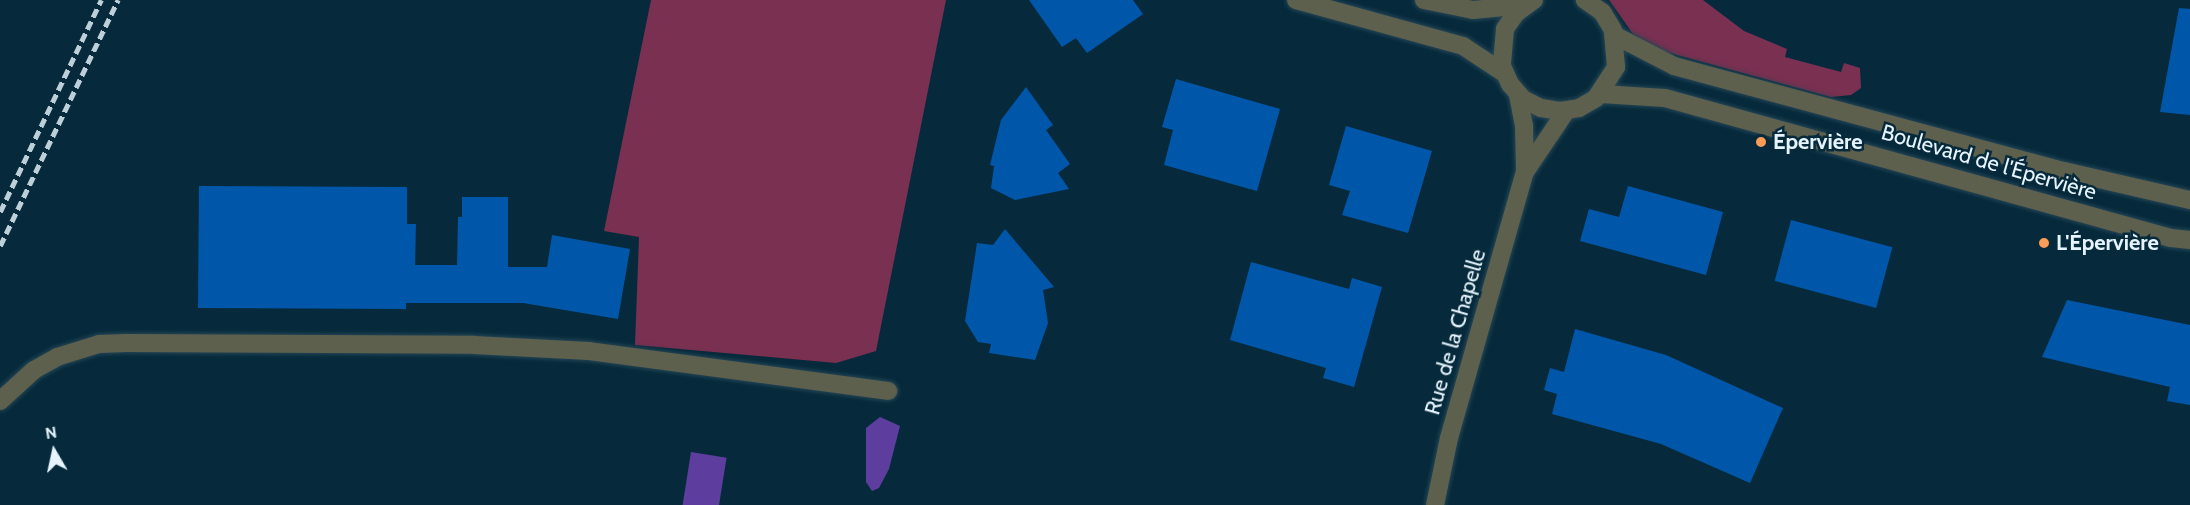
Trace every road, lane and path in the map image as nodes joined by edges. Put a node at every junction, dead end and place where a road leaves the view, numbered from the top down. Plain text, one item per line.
1 (1296, 0) edge
2 (1424, 0) edge
3 (1585, 0) edge
4 (1530, 2) edge
5 (1616, 36) junction
6 (1504, 73) junction
7 (1601, 94) junction
8 (1518, 95) junction
9 (1566, 111) junction
10 (1525, 172) junction
11 (2190, 200) edge
12 (2190, 240) edge
13 (888, 391) dead end
14 (0, 401) edge
15 (1435, 505) edge

1 - 6 street
2 - 4 street
3 - 5 street
4 - 6 street
5 - 7 street
5 - 11 street, Boulevard de l'Épervière
6 - 8 street
7 - 9 street
7 - 12 street, Boulevard de l'Épervière
8 - 9 street
8 - 10 street, Rue de la Chapelle
9 - 10 street, Rue de la Chapelle
10 - 15 street, Rue de la Chapelle
13 - 14 street

